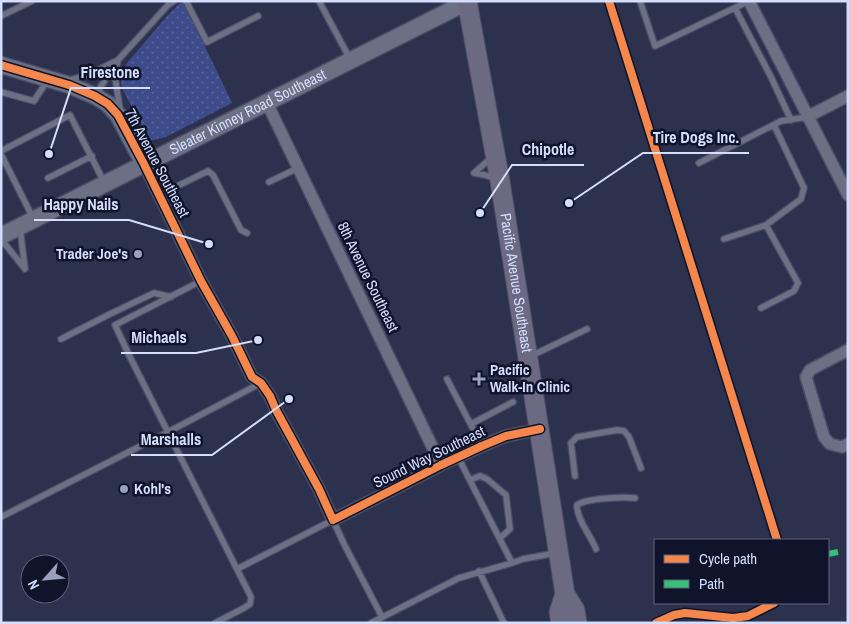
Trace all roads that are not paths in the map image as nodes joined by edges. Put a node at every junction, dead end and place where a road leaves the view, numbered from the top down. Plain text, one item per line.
1 (32, 1) edge
2 (186, 1) edge
3 (319, 1) edge
4 (640, 1) edge
5 (749, 1) edge
6 (467, 2) edge
7 (170, 3) edge
8 (735, 8) junction
9 (1, 16) edge
10 (258, 16) dead end
11 (118, 60) junction
12 (351, 61) junction
13 (1, 64) edge
14 (54, 81) junction
15 (1, 92) edge
16 (95, 96) junction
17 (848, 96) edge
18 (267, 103) junction
19 (807, 117) junction
20 (791, 120) junction
21 (122, 122) junction
22 (774, 125) junction
23 (1, 153) edge
24 (92, 156) junction
25 (3, 163) edge
26 (699, 163) dead end
27 (144, 164) junction
28 (298, 168) junction
29 (48, 178) dead end
30 (269, 182) dead end
31 (105, 184) junction
32 (159, 195) junction
33 (848, 195) edge
34 (27, 223) junction
35 (766, 225) junction
36 (247, 233) dead end
37 (1, 237) edge
38 (724, 239) dead end
39 (201, 281) junction
40 (170, 296) junction
41 (761, 308) dead end
42 (586, 329) dead end
43 (61, 339) dead end
44 (848, 350) edge
45 (529, 357) junction
46 (447, 379) dead end
47 (261, 383) junction
48 (512, 402) dead end
49 (471, 424) junction
50 (540, 430) junction
51 (168, 432) junction
52 (848, 444) edge
53 (482, 446) junction
54 (458, 456) junction
55 (441, 465) junction
56 (640, 468) dead end
57 (575, 476) dead end
58 (470, 480) junction
59 (635, 498) dead end
60 (1, 517) edge
61 (333, 520) junction
62 (500, 538) junction
63 (596, 549) dead end
64 (558, 553) junction
65 (512, 563) junction
66 (237, 569) junction
67 (479, 572) junction
68 (566, 594) junction
69 (382, 618) junction
70 (214, 623) edge
71 (371, 623) edge
72 (504, 623) edge
73 (561, 623) edge
74 (577, 623) edge

1 - 9 lane
2 - 10 lane
3 - 12 lane
4 - 8 lane
5 - 8 lane
5 - 19 street
6 - 12 main road, Sleater Kinney Road Southeast
6 - 45 main road, Pacific Avenue Southeast
7 - 11 lane
8 - 20 lane
11 - 14 lane
11 - 16 lane
11 - 21 lane
12 - 18 main road, Sleater Kinney Road Southeast
13 - 14 main road, 7th Avenue Southeast
14 - 15 lane
14 - 16 main road, 7th Avenue Southeast
16 - 21 main road, 7th Avenue Southeast
17 - 19 street
18 - 27 main road, Sleater Kinney Road Southeast
18 - 28 street, 8th Avenue Southeast
19 - 20 lane
19 - 33 street
20 - 22 lane
21 - 27 main road, 7th Avenue Southeast
22 - 26 lane
22 - 35 lane
23 - 24 lane
23 - 25 lane
24 - 29 lane
24 - 31 lane
25 - 34 lane
27 - 31 main road, Sleater Kinney Road Southeast
27 - 32 street, 7th Avenue Southeast
28 - 30 lane
28 - 55 street, 8th Avenue Southeast
31 - 34 main road, Sleater Kinney Road Southeast
32 - 36 lane
32 - 39 street, 7th Avenue Southeast
34 - 37 main road, Sleater Kinney Road Southeast
34 - 37 lane
35 - 38 lane
35 - 41 lane
39 - 40 lane
39 - 47 street, 7th Avenue Southeast
40 - 43 lane
40 - 51 lane
42 - 45 lane
44 - 52 street
45 - 50 main road, Pacific Avenue Southeast
46 - 49 lane
47 - 51 lane
47 - 61 street, 7th Avenue Southeast
48 - 49 lane
49 - 53 lane
50 - 53 street, Sound Way Southeast
50 - 64 main road, Pacific Avenue Southeast
51 - 60 lane
51 - 66 lane
53 - 54 street, Sound Way Southeast
54 - 55 street, Sound Way Southeast
54 - 58 lane
55 - 61 street, Sound Way Southeast
56 - 57 lane
58 - 62 lane
58 - 62 lane
59 - 63 lane
61 - 66 lane
61 - 69 lane
62 - 65 lane
64 - 65 lane
64 - 68 main road, Pacific Avenue Southeast
65 - 67 lane
66 - 70 lane
67 - 69 lane
67 - 72 lane
68 - 73 main road, Pacific Avenue Southeast
68 - 74 main road, Pacific Avenue Southeast
69 - 71 lane

